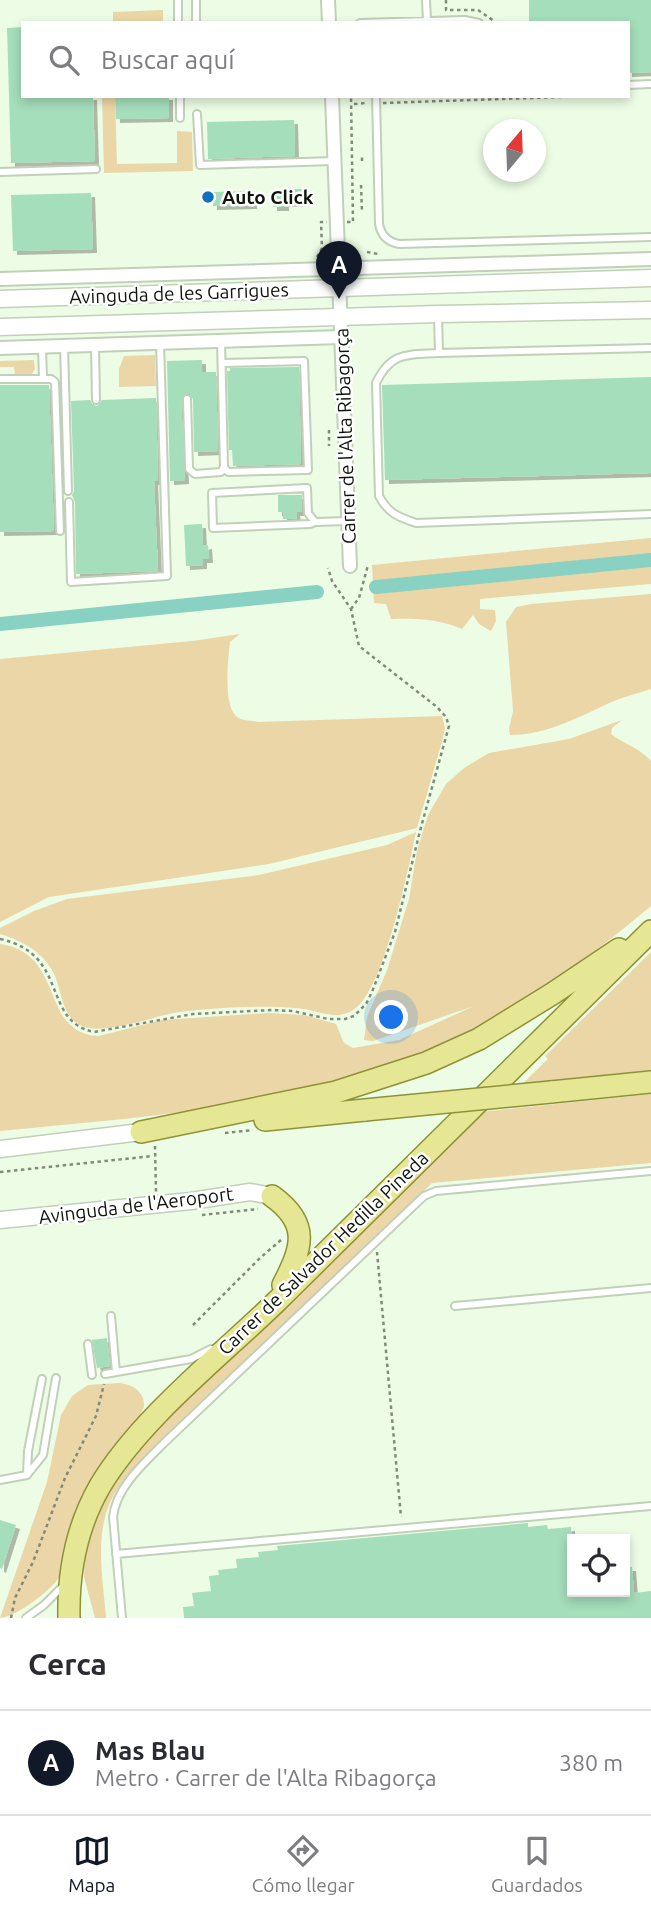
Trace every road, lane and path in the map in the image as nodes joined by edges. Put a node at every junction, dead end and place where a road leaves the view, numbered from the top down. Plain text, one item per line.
1 (177, 0) edge
2 (196, 0) edge
3 (328, 0) edge
4 (426, 0) edge
5 (178, 21) edge
6 (196, 21) edge
7 (329, 21) edge
8 (427, 21) edge
9 (470, 21) edge
10 (651, 84) edge
11 (630, 85) edge
12 (180, 98) edge
13 (332, 98) edge
14 (479, 98) edge
15 (376, 100) edge
16 (354, 104) dead end
17 (197, 114) dead end
18 (180, 118) dead end
19 (362, 155) dead end
20 (362, 161) dead end
21 (334, 162) junction
22 (96, 169) dead end
23 (0, 172) edge
24 (361, 185) dead end
25 (362, 212) dead end
26 (651, 237) edge
27 (367, 252) dead end
28 (384, 255) dead end
29 (651, 260) edge
30 (339, 269) junction
31 (651, 278) edge
32 (0, 279) edge
33 (339, 288) junction
34 (0, 299) edge
35 (651, 310) edge
36 (438, 314) junction
37 (340, 317) junction
38 (0, 327) edge
39 (341, 337) junction
40 (221, 341) junction
41 (160, 343) junction
42 (95, 345) junction
43 (64, 346) junction
44 (42, 347) junction
45 (0, 348) edge
46 (651, 348) edge
47 (439, 353) junction
48 (222, 363) junction
49 (0, 379) edge
50 (43, 379) junction
51 (187, 399) dead end
52 (96, 400) dead end
53 (329, 430) dead end
54 (329, 446) dead end
55 (224, 467) junction
56 (68, 491) dead end
57 (69, 502) dead end
58 (651, 514) edge
59 (349, 521) junction
60 (318, 522) junction
61 (60, 531) dead end
62 (368, 565) dead end
63 (351, 566) dead end
64 (328, 568) dead end
65 (351, 609) junction
66 (651, 924) edge
67 (651, 931) edge
68 (0, 939) edge
69 (651, 1082) edge
70 (141, 1132) junction
71 (0, 1149) edge
72 (651, 1171) edge
73 (0, 1172) edge
74 (272, 1196) joint
75 (157, 1204) junction
76 (0, 1220) edge
77 (287, 1238) dead end
78 (376, 1242) junction
79 (651, 1287) edge
80 (272, 1305) junction
81 (455, 1306) dead end
82 (111, 1316) dead end
83 (193, 1325) dead end
84 (241, 1333) junction
85 (88, 1344) dead end
86 (116, 1372) junction
87 (105, 1374) joint
88 (92, 1375) dead end
89 (56, 1378) dead end
90 (42, 1379) dead end
91 (27, 1475) junction
92 (0, 1480) edge
93 (651, 1506) edge
94 (401, 1517) dead end
95 (116, 1554) junction
96 (69, 1578) junction
97 (11, 1618) edge
98 (26, 1618) edge
99 (69, 1618) edge
100 (122, 1618) edge

1 - 5 lane
2 - 6 lane
3 - 7 street
4 - 8 lane
8 - 9 lane
10 - 11 lane
12 - 18 lane
13 - 21 street, Carrer de l'Alta Ribagorça
14 - 15 path
15 - 16 path
15 - 26 lane
17 - 21 lane
19 - 20 path
21 - 30 street, Carrer de l'Alta Ribagorça
22 - 23 lane
24 - 25 path
27 - 28 path
29 - 30 street, Avinguda de les Garrigues
30 - 32 street, Avinguda de les Garrigues
30 - 33 street, Carrer de l'Alta Ribagorça
31 - 33 street, Avinguda de les Garrigues
33 - 34 street, Avinguda de les Garrigues
33 - 37 street, Carrer de l'Alta Ribagorça
35 - 36 street, Avinguda de les Garrigues
36 - 37 street, Avinguda de les Garrigues
36 - 47 lane
37 - 38 street, Avinguda de les Garrigues
37 - 39 street, Carrer de l'Alta Ribagorça
39 - 40 street
39 - 59 street, Carrer de l'Alta Ribagorça
40 - 41 street
40 - 48 lane
41 - 42 street
41 - 57 lane
42 - 43 street
42 - 52 lane
43 - 44 street
43 - 56 lane
44 - 45 street
44 - 50 lane
46 - 47 lane
47 - 58 lane
48 - 55 lane
48 - 55 lane
49 - 50 lane
50 - 61 lane
51 - 55 lane
53 - 54 path
59 - 60 lane
59 - 63 street, Carrer de l'Alta Ribagorça
60 - 60 lane
62 - 65 path
64 - 65 path
65 - 68 path
66 - 70 main road
67 - 80 main road, Carrer de Salvador Hedilla Pineda
69 - 70 main road, bridge
70 - 71 street
72 - 78 lane
73 - 75 path
74 - 75 street, Avinguda de l'Aeroport
74 - 80 main road
75 - 76 street, Avinguda de l'Aeroport
77 - 83 path
78 - 94 path
78 - 95 lane
79 - 81 lane
80 - 84 main road, Carrer de Salvador Hedilla Pineda
82 - 86 lane
84 - 86 lane
84 - 96 main road, Carrer de Salvador Hedilla Pineda
85 - 88 lane
86 - 87 lane
87 - 97 path
89 - 91 lane
90 - 91 lane
91 - 92 lane
93 - 95 lane
95 - 100 lane
96 - 98 lane
96 - 99 main road, Carrer de Salvador Hedilla Pineda

